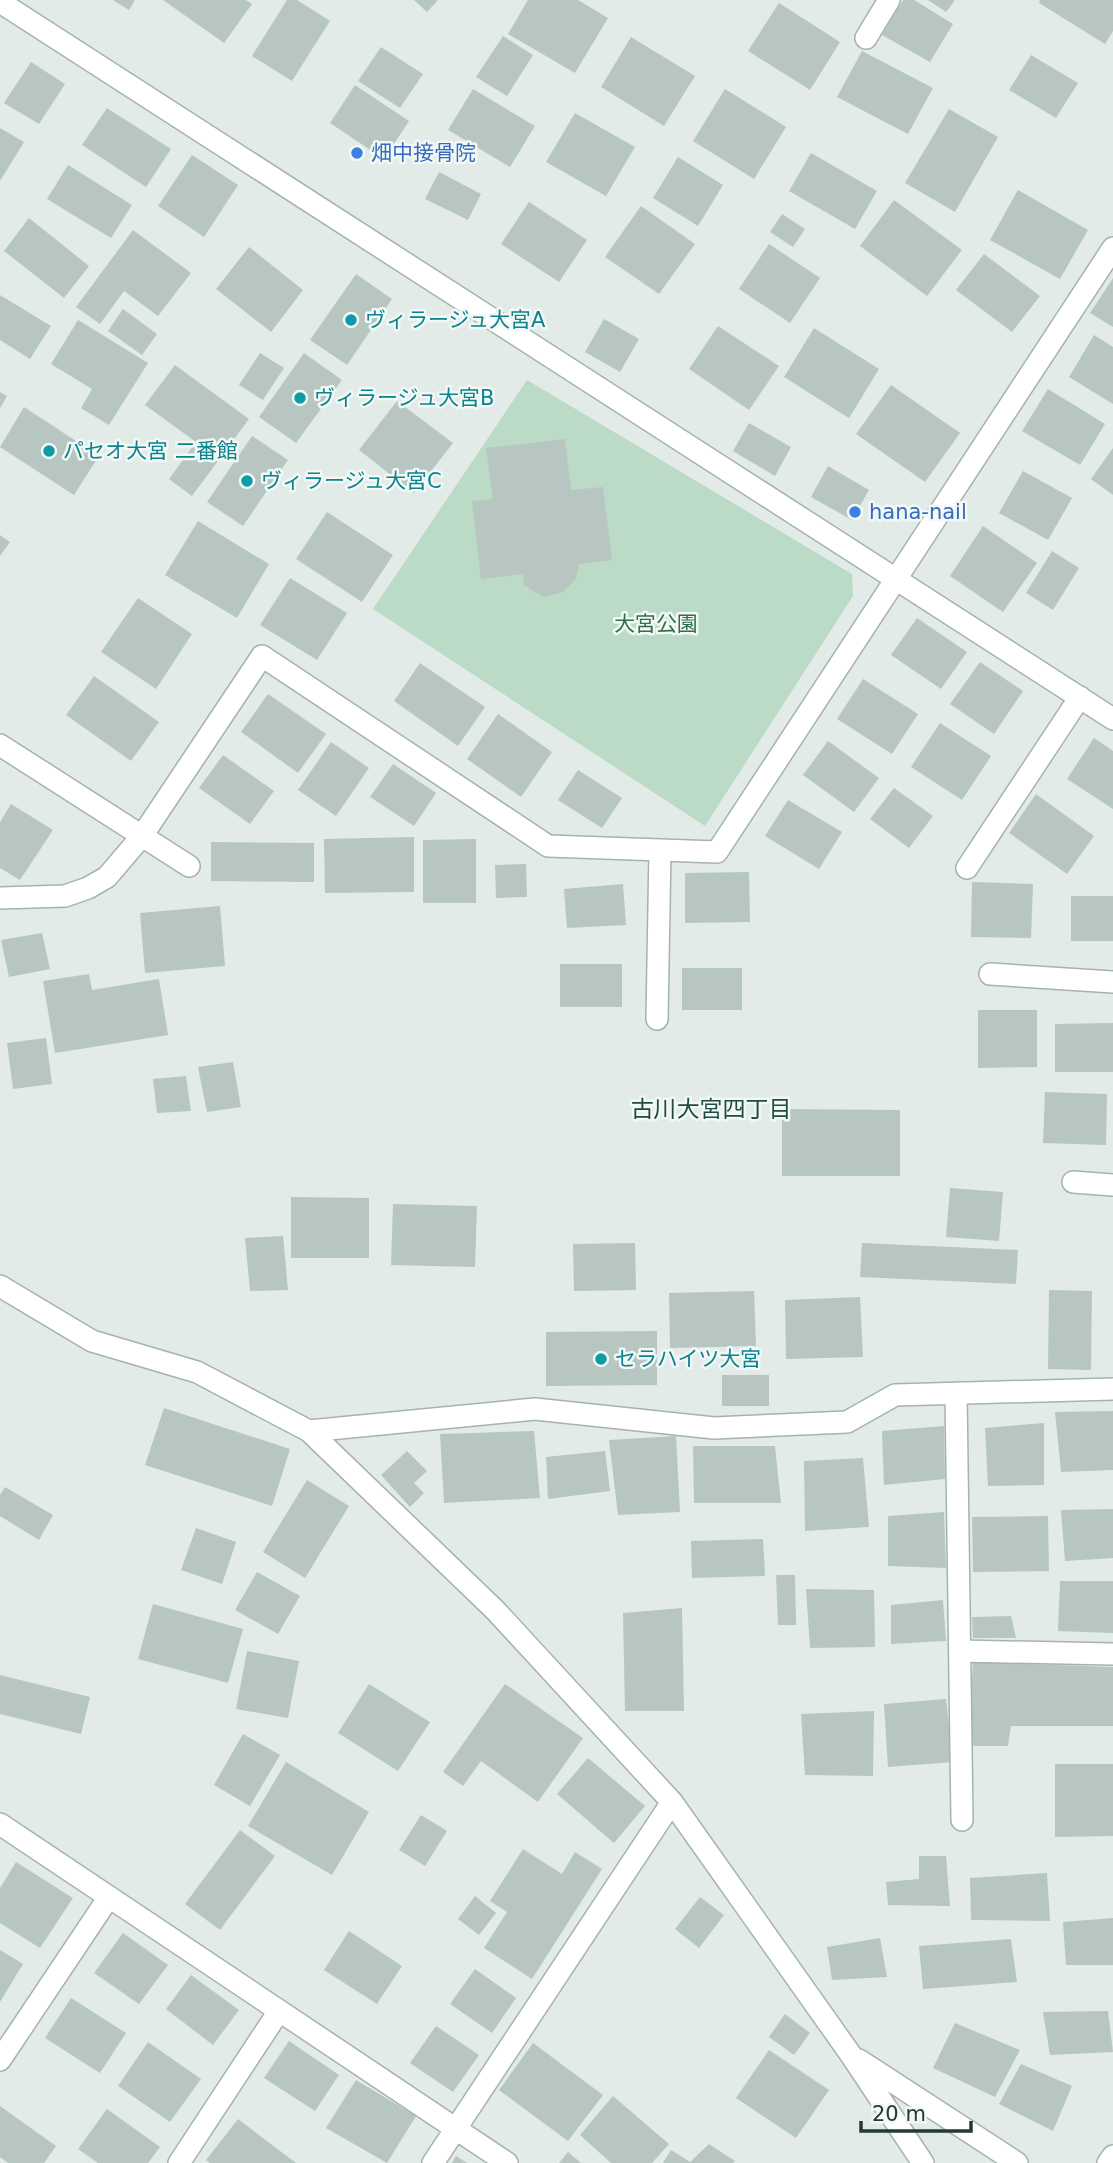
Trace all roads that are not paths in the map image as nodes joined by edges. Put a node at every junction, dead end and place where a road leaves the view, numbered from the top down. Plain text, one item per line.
1 (889, 0) edge
2 (6, 8) edge
3 (866, 38) dead end
4 (1113, 248) edge
5 (897, 578) junction
6 (1080, 697) junction
7 (1113, 719) edge
8 (0, 746) edge
9 (142, 836) junction
10 (660, 850) junction
11 (189, 866) dead end
12 (967, 867) dead end
13 (0, 898) edge
14 (990, 974) dead end
15 (1113, 982) edge
16 (657, 1019) dead end
17 (1073, 1182) dead end
18 (1113, 1185) edge
19 (0, 1286) edge
20 (1113, 1389) edge
21 (956, 1393) junction
22 (309, 1432) junction
23 (960, 1651) junction
24 (1113, 1654) edge
25 (672, 1802) junction
26 (962, 1820) dead end
27 (0, 1824) edge
28 (109, 1897) junction
29 (279, 2011) junction
30 (851, 2055) junction
31 (0, 2060) edge
32 (455, 2129) junction
33 (1113, 2156) edge
34 (178, 2163) edge
35 (433, 2163) edge
36 (507, 2163) edge
37 (923, 2163) edge
38 (1017, 2163) edge
39 (1108, 2163) edge

1 - 3 street
2 - 5 street
4 - 5 street
5 - 6 street
5 - 10 street
6 - 7 street
6 - 12 street
8 - 9 street
9 - 10 street
9 - 11 street
9 - 13 street
10 - 16 street
14 - 15 street
17 - 18 street
19 - 22 street
20 - 21 street
21 - 22 street
21 - 23 street
22 - 25 street
23 - 24 street
23 - 26 street
25 - 30 street
25 - 32 street
27 - 28 street
28 - 29 street
28 - 31 street
29 - 32 street
29 - 34 street
30 - 37 street
30 - 38 street
32 - 35 street
32 - 36 street
33 - 39 street

